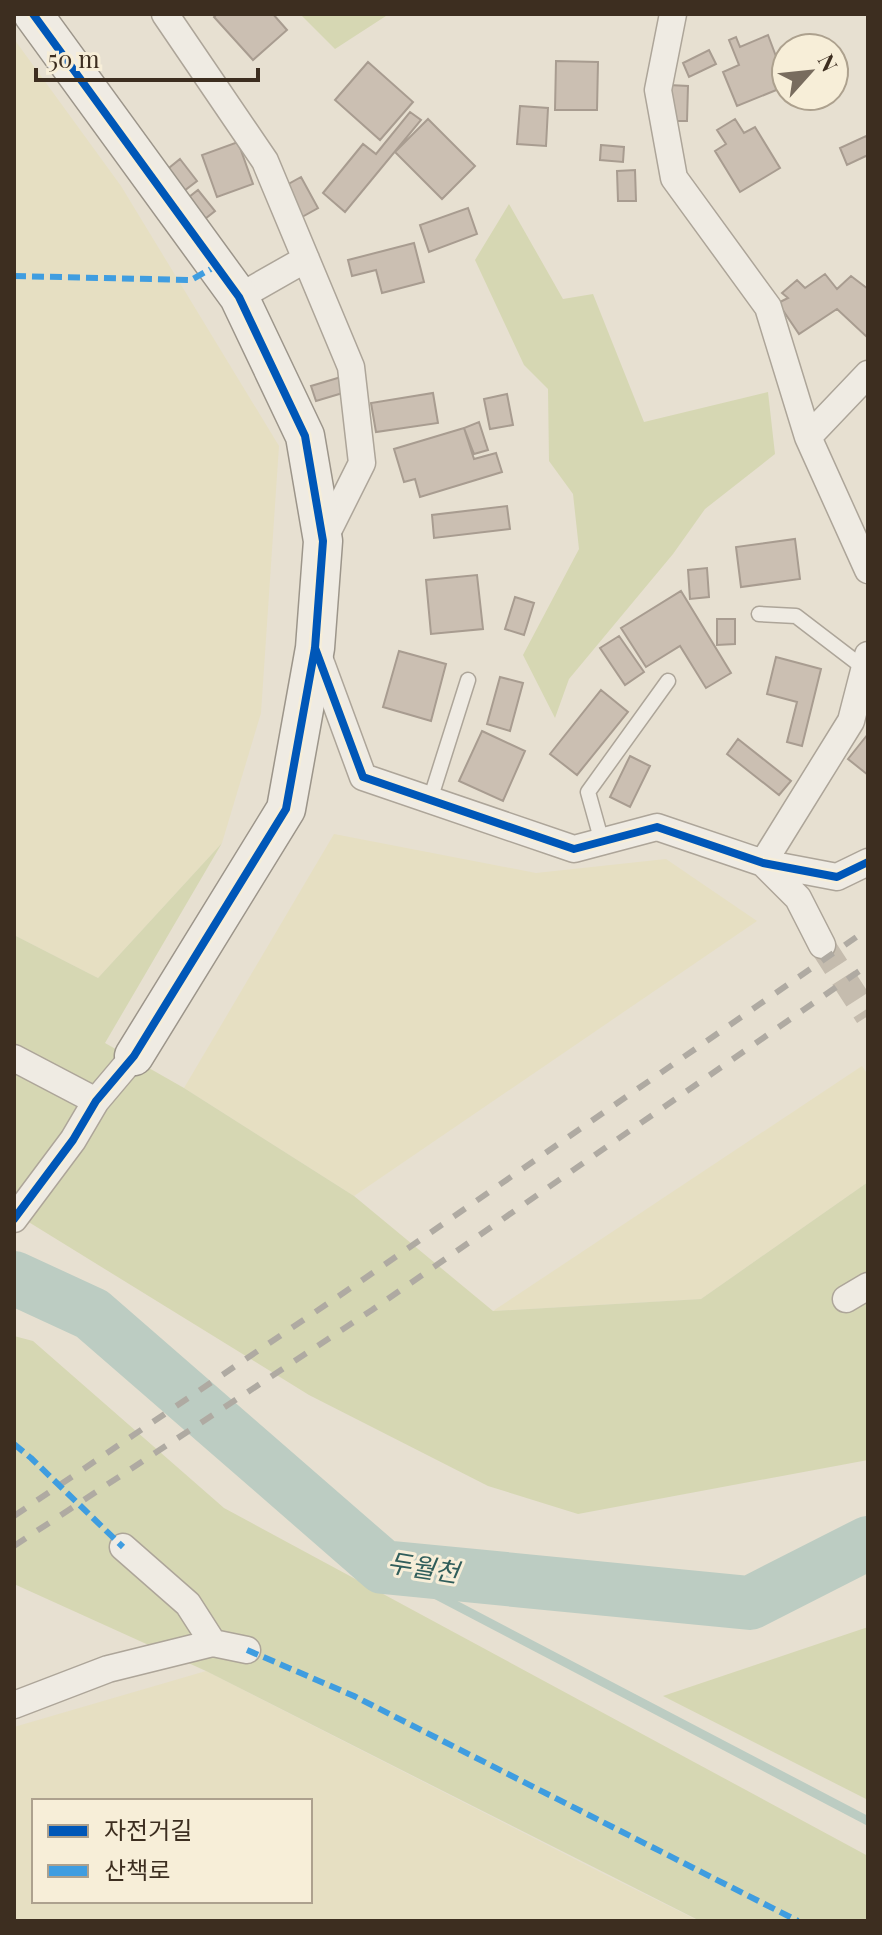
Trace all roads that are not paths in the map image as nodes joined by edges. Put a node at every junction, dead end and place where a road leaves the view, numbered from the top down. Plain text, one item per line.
1 (33, 14) edge
2 (165, 14) edge
3 (673, 14) edge
4 (306, 259) junction
5 (239, 297) junction
6 (868, 374) edge
7 (808, 437) junction
8 (323, 541) junction
9 (868, 570) edge
10 (759, 614) dead end
11 (315, 648) junction
12 (866, 662) edge
13 (468, 680) dead end
14 (668, 681) dead end
15 (430, 800) junction
16 (602, 842) junction
17 (868, 862) edge
18 (763, 863) junction
19 (822, 945) tunnel mouth
20 (134, 1056) joint
21 (14, 1058) edge
22 (96, 1101) junction
23 (14, 1219) edge
24 (123, 1547) dead end
25 (213, 1643) junction
26 (247, 1650) dead end
27 (14, 1705) edge

1 - 5 street
2 - 4 street
3 - 7 street
4 - 5 street
4 - 8 street
5 - 8 street
6 - 7 street
7 - 9 street
8 - 11 street
10 - 12 lane
11 - 15 street
11 - 20 street
12 - 18 street
13 - 15 lane
14 - 16 lane
15 - 16 street
16 - 18 street
17 - 18 street
18 - 19 street
20 - 22 street
21 - 22 street
22 - 23 street
24 - 25 street
25 - 26 street
25 - 27 street

